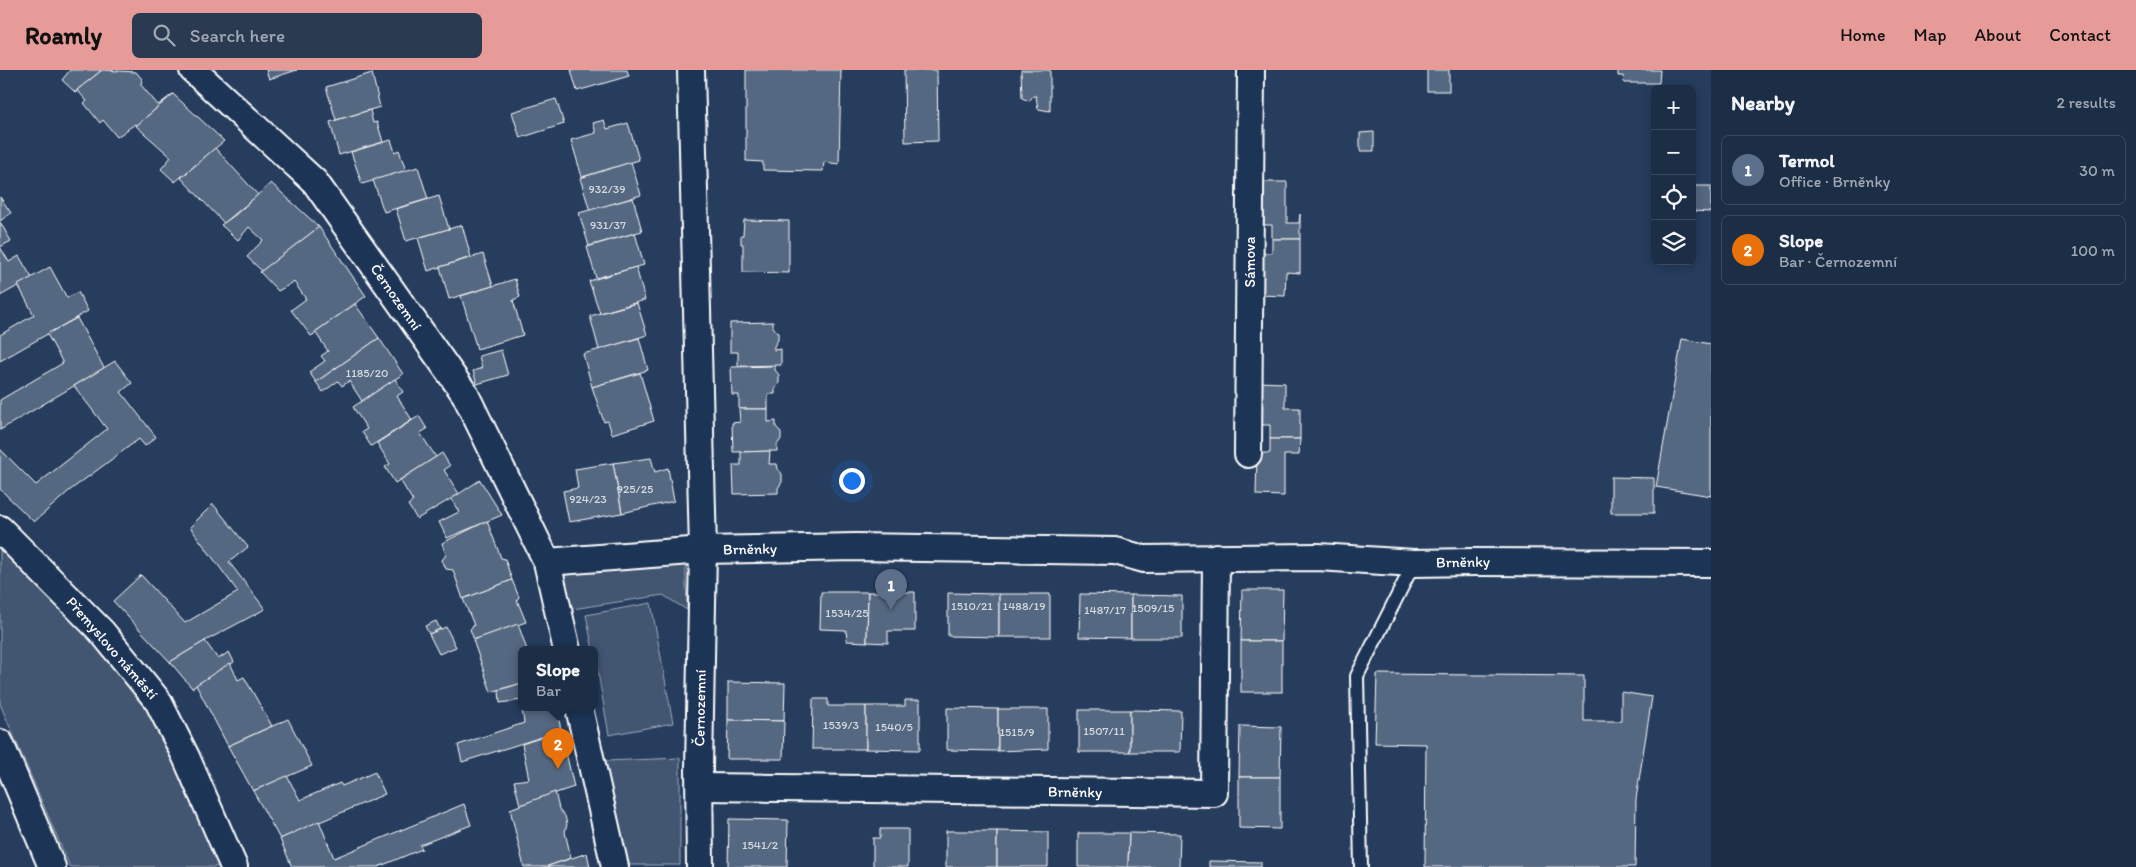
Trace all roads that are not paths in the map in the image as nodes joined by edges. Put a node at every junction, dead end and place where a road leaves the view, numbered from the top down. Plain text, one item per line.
1 (193, 70) edge
2 (691, 70) edge
3 (1251, 70) edge
4 (1248, 454) dead end
5 (0, 529) edge
6 (703, 550) junction
7 (1216, 557) junction
8 (547, 562) junction
9 (1414, 563) junction
10 (1711, 563) edge
11 (565, 646) edge
12 (580, 711) edge
13 (0, 743) edge
14 (700, 787) junction
15 (52, 867) edge
16 (234, 867) edge
17 (615, 867) edge
18 (700, 867) edge
19 (1361, 867) edge

1 - 8 street, Černozemní
2 - 6 street, Černozemní
3 - 4 street, Sámova
5 - 16 street, Přemyslovo náměstí
6 - 7 street, Brněnky
6 - 8 street
6 - 14 street, Černozemní
7 - 9 street, Brněnky
7 - 14 street, Brněnky
8 - 11 street, Černozemní
9 - 10 street, Brněnky
9 - 19 lane
12 - 17 street
13 - 15 street
14 - 18 street, Černozemní

